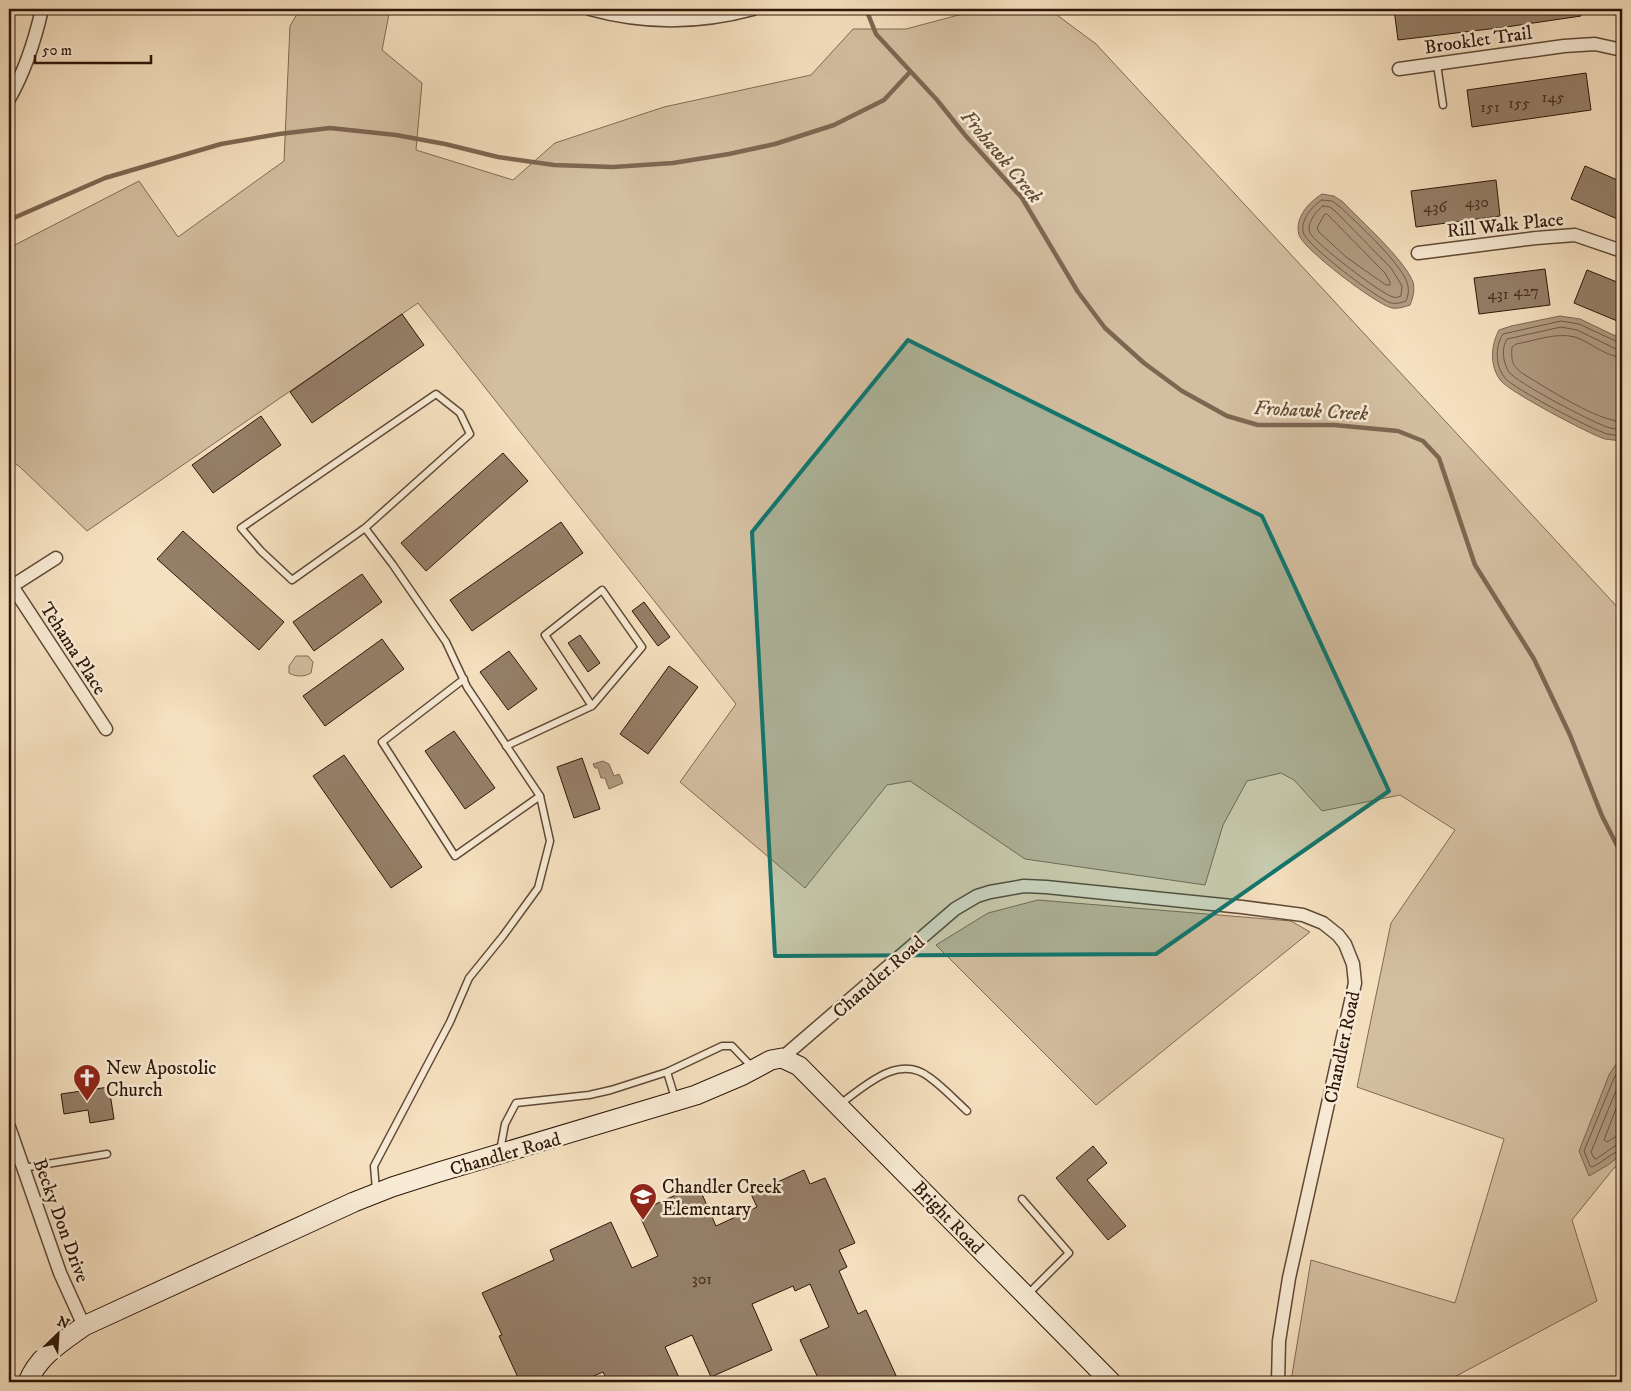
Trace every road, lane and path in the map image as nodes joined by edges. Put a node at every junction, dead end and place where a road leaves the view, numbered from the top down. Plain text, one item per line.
1 (42, 9) edge
2 (590, 9) edge
3 (753, 9) edge
4 (1622, 50) edge
5 (1437, 64) junction
6 (1399, 69) dead end
7 (9, 99) edge
8 (1443, 105) dead end
9 (1622, 251) edge
10 (1418, 253) dead end
11 (365, 528) junction
12 (56, 558) dead end
13 (10, 587) edge
14 (464, 680) junction
15 (592, 706) junction
16 (106, 729) dead end
17 (506, 746) junction
18 (540, 796) junction
19 (782, 1058) junction
20 (754, 1069) junction
21 (667, 1072) junction
22 (676, 1102) junction
23 (839, 1105) junction
24 (967, 1111) dead end
25 (9, 1127) edge
26 (106, 1154) dead end
27 (500, 1154) junction
28 (23, 1168) junction
29 (376, 1193) junction
30 (1022, 1199) dead end
31 (1026, 1296) junction
32 (84, 1326) junction
33 (28, 1382) edge
34 (1111, 1382) edge
35 (1278, 1382) edge

1 - 7 street
2 - 3 street
4 - 5 street, Brooklet Trail
5 - 6 street, Brooklet Trail
5 - 8 lane
9 - 10 street, Rill Walk Place
11 - 11 lane
11 - 14 lane
12 - 13 street
13 - 16 street, Tehama Place
14 - 17 lane
14 - 18 lane
15 - 15 lane
15 - 17 lane
17 - 18 lane
18 - 29 lane
19 - 20 street, Chandler Road
19 - 23 street, Bright Road
19 - 35 street, Chandler Road
20 - 21 lane
20 - 22 street, Chandler Road
21 - 22 lane
21 - 27 lane
22 - 27 street, Chandler Road
23 - 24 lane
23 - 31 street, Bright Road
25 - 28 street, Becky Don Drive
26 - 28 lane
27 - 29 street, Chandler Road
28 - 32 street, Becky Don Drive
29 - 32 street, Chandler Road
30 - 31 lane
31 - 34 street, Bright Road
32 - 33 street, Chandler Road

